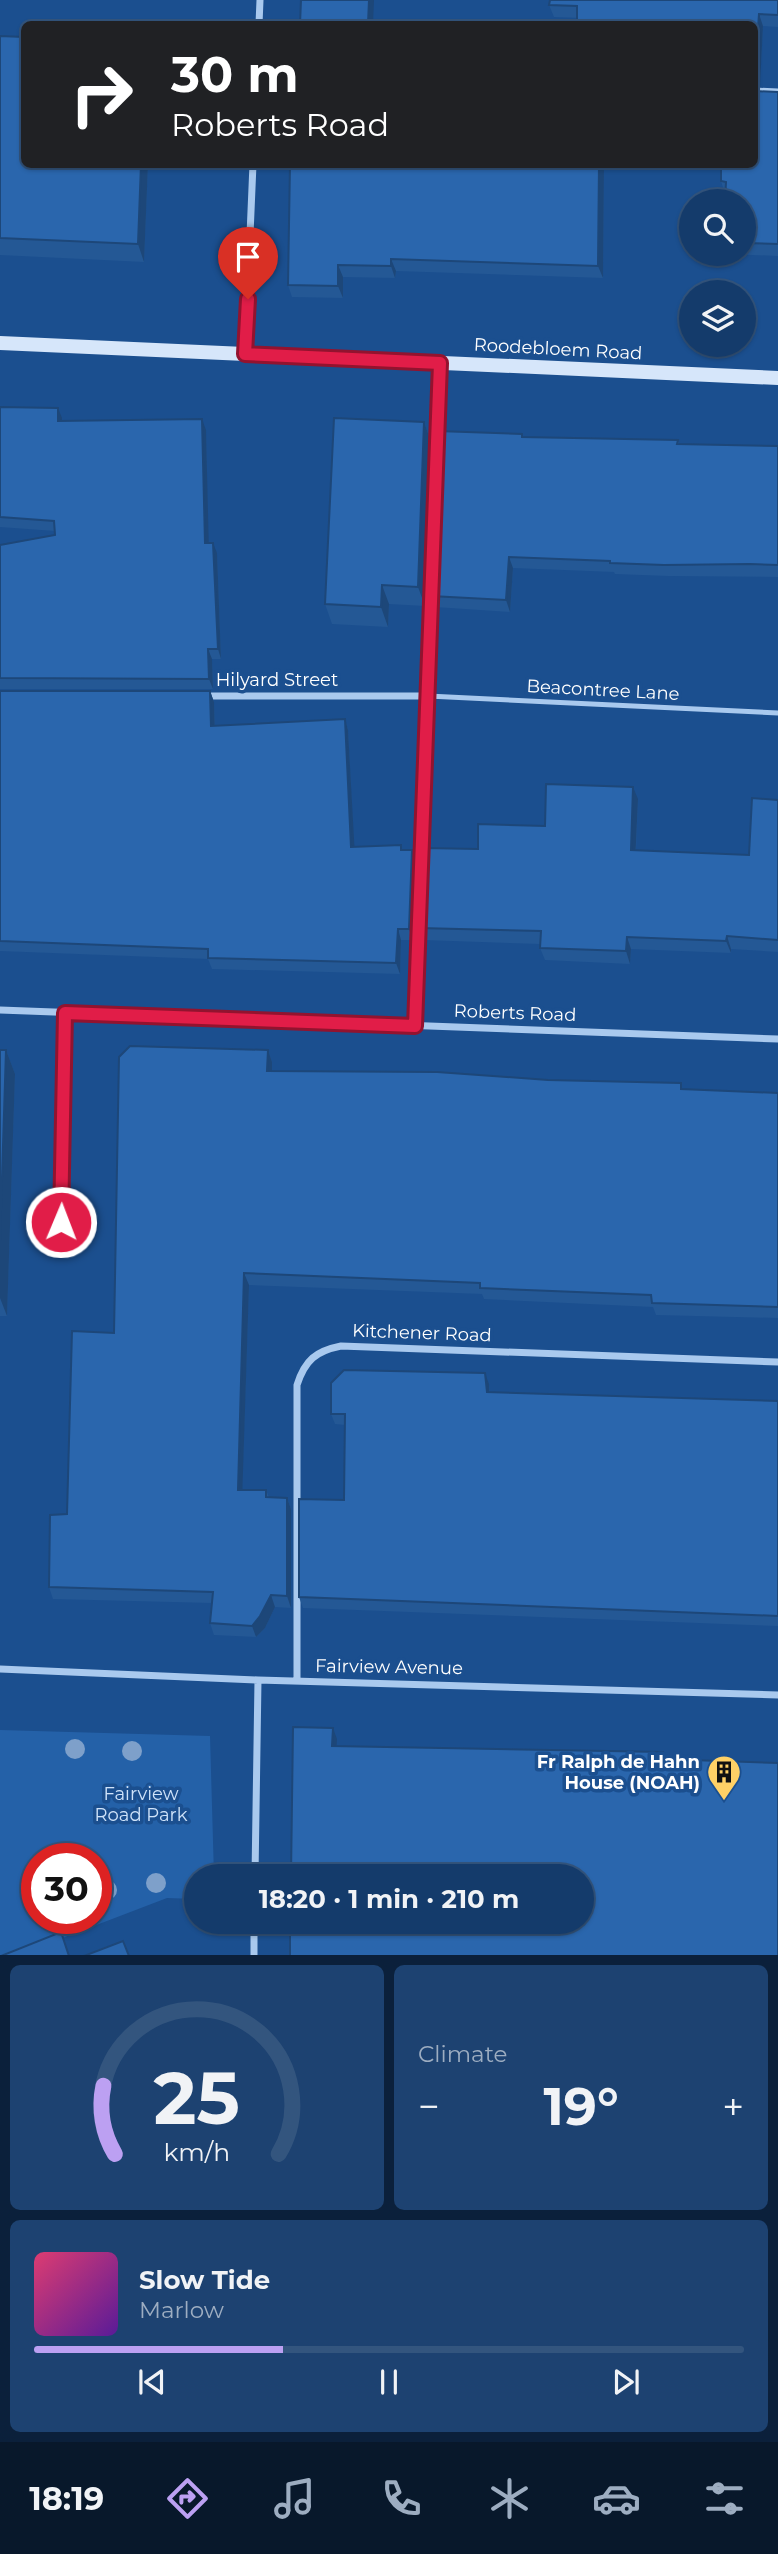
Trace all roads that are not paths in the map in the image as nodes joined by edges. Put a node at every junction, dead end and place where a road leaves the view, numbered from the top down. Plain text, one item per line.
1 (260, 0) edge
2 (259, 21) edge
3 (758, 90) edge
4 (778, 91) edge
5 (253, 168) edge
6 (0, 343) edge
7 (245, 354) junction
8 (440, 363) junction
9 (778, 378) edge
10 (193, 696) edge
11 (428, 696) junction
12 (778, 713) edge
13 (421, 861) edge
14 (419, 916) edge
15 (0, 1010) edge
16 (65, 1013) junction
17 (415, 1026) junction
18 (778, 1039) edge
19 (61, 1222) dead end
20 (778, 1362) edge
21 (0, 1670) edge
22 (258, 1680) junction
23 (296, 1681) junction
24 (778, 1695) edge
25 (255, 1864) edge
26 (254, 1934) edge
27 (254, 1955) edge

1 - 2 street
3 - 4 lane
5 - 7 street
6 - 7 street, Roodebloem Road
7 - 8 street, Roodebloem Road
8 - 9 street, Roodebloem Road
8 - 11 lane
10 - 11 street, Hilyard Street
11 - 12 lane, Beacontree Lane
11 - 13 lane
14 - 17 lane
15 - 16 street, Roberts Road
16 - 17 street, Roberts Road
16 - 19 street
17 - 18 street, Roberts Road
20 - 23 street, Kitchener Road
21 - 22 street, Fairview Avenue
22 - 23 street, Fairview Avenue
22 - 25 street
23 - 24 street, Fairview Avenue
26 - 27 street

